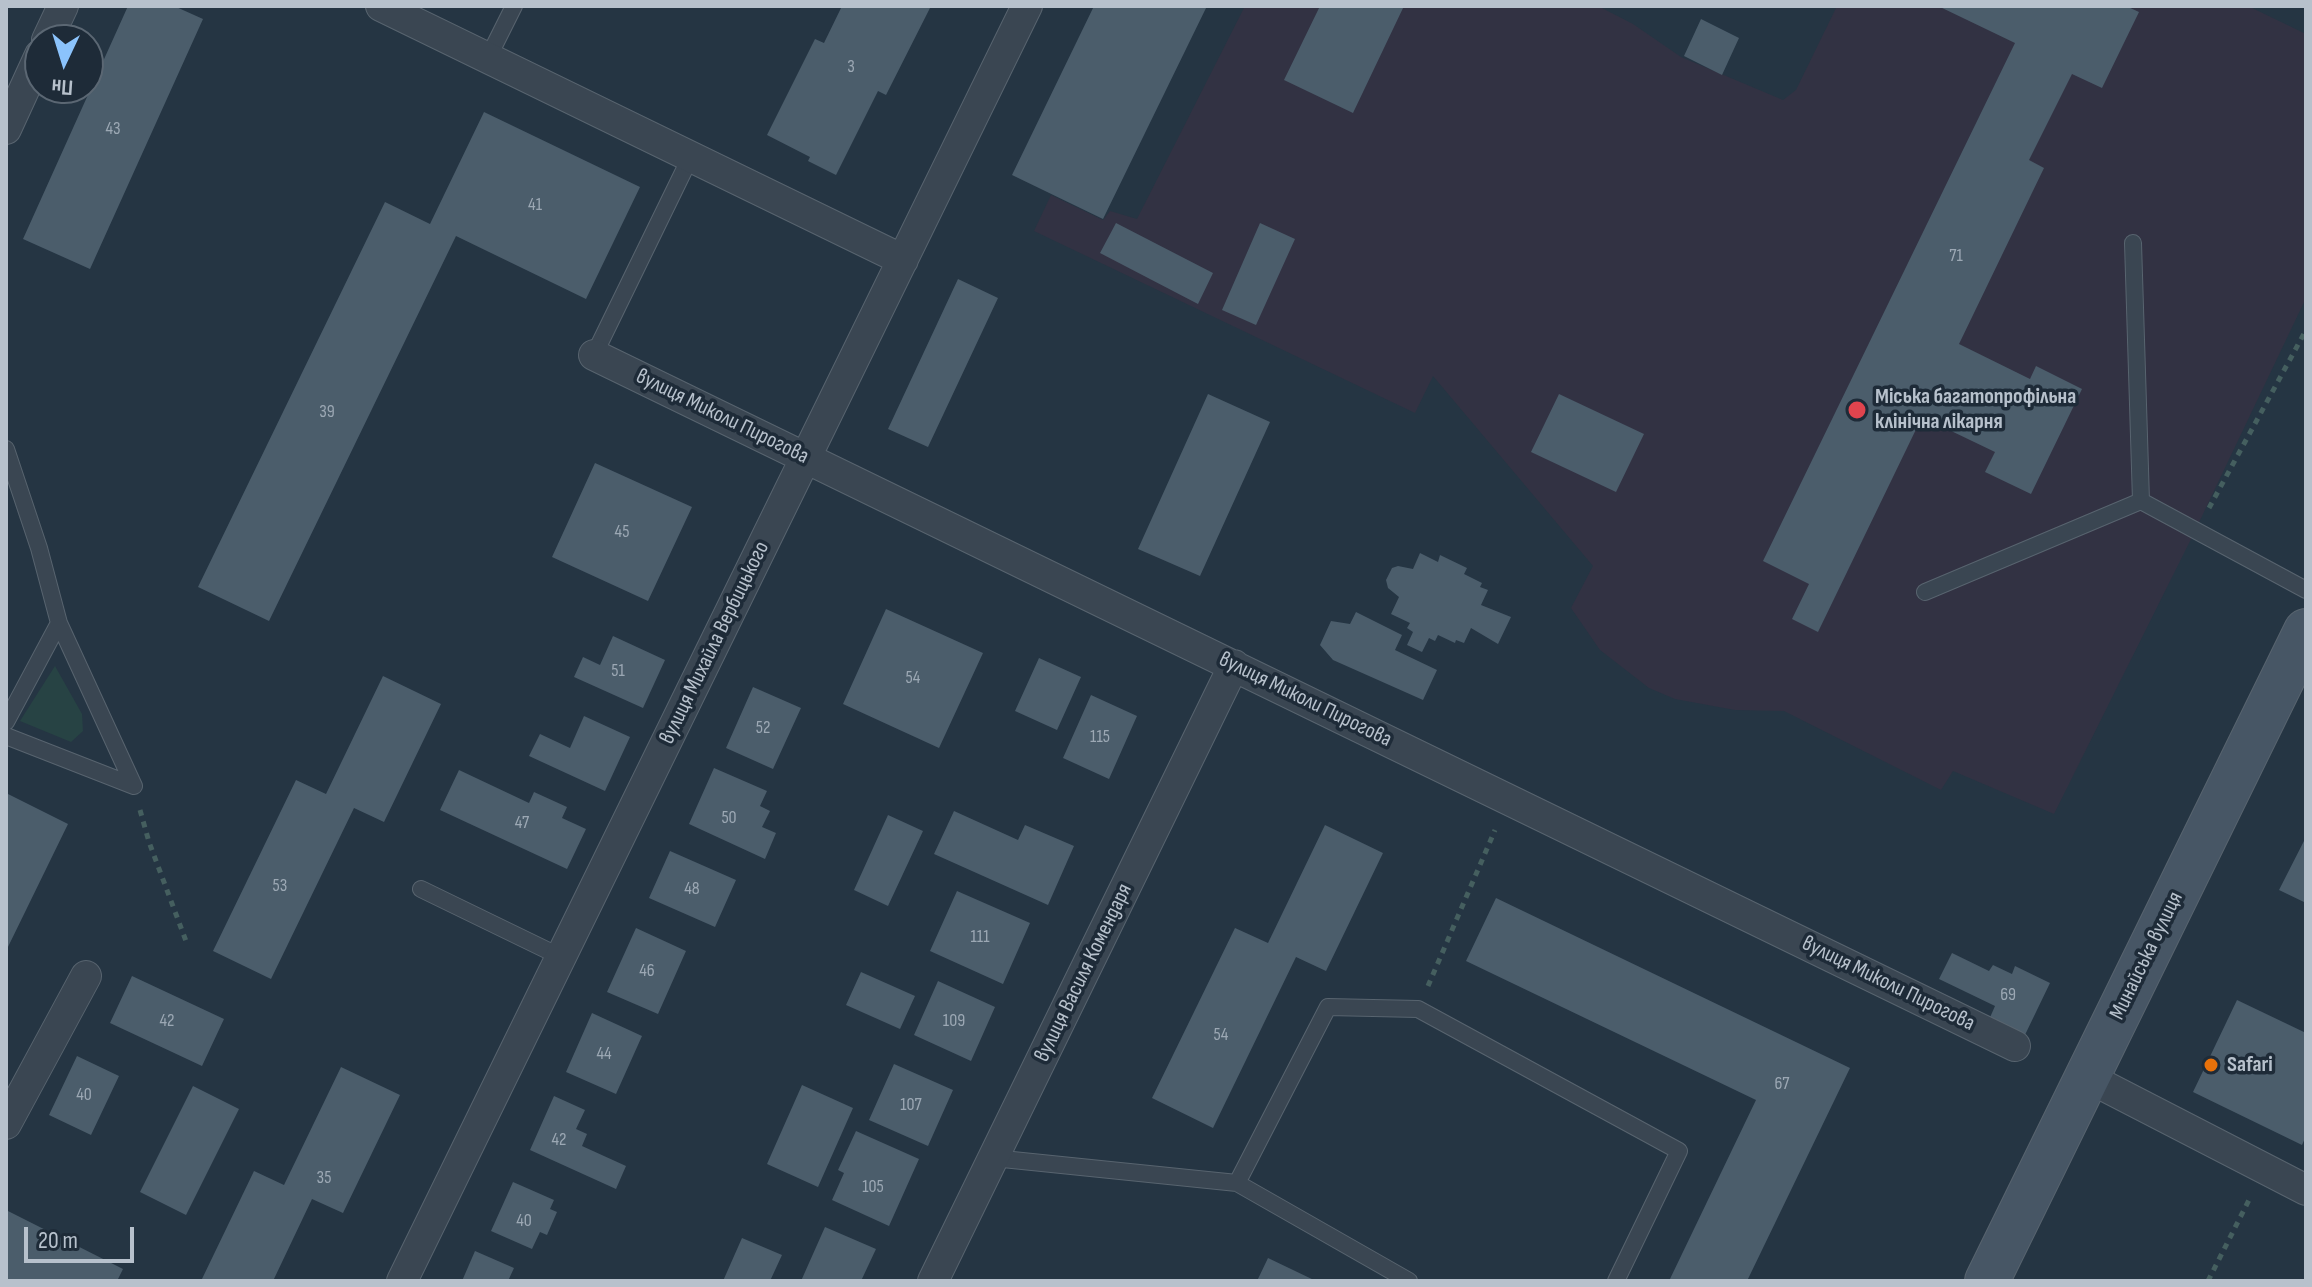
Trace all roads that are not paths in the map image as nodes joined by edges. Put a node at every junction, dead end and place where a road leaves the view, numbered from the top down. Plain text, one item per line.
1 (381, 6) edge
2 (514, 6) edge
3 (1027, 6) edge
4 (489, 56) junction
5 (24, 90) edge
6 (6, 129) edge
7 (691, 156) junction
8 (2133, 243) dead end
9 (903, 260) junction
10 (594, 355) joint
11 (6, 449) edge
12 (806, 457) junction
13 (2141, 501) junction
14 (2306, 590) edge
15 (1925, 592) dead end
16 (59, 623) junction
17 (2306, 631) edge
18 (1234, 665) junction
19 (6, 722) edge
20 (6, 736) edge
21 (421, 889) dead end
22 (561, 957) junction
23 (86, 976) dead end
24 (2015, 1046) dead end
25 (2087, 1077) junction
26 (6, 1124) edge
27 (993, 1158) junction
28 (1237, 1183) junction
29 (2306, 1190) edge
30 (402, 1281) edge
31 (933, 1281) edge
32 (1409, 1281) edge
33 (1616, 1281) edge
34 (1987, 1281) edge

1 - 4 street
2 - 4 lane
3 - 9 street, вулиця Михайла Вербицького
4 - 7 street
5 - 6 street
7 - 9 street
7 - 10 lane
8 - 13 lane
9 - 12 street, вулиця Михайла Вербицького
10 - 12 street, вулиця Миколи Пирогова
11 - 16 lane
12 - 18 street, вулиця Миколи Пирогова
12 - 22 street, вулиця Михайла Вербицького
13 - 14 lane
13 - 15 lane
16 - 19 lane
16 - 20 lane
17 - 25 main road, Минайська вулиця
18 - 24 street, вулиця Миколи Пирогова
18 - 27 street, вулиця Василя Комендаря
21 - 22 lane
22 - 30 street, вулиця Михайла Вербицького
23 - 26 street
25 - 29 street
25 - 34 main road, Минайська вулиця
27 - 28 lane
27 - 31 street, вулиця Василя Комендаря
28 - 32 lane
28 - 33 lane

